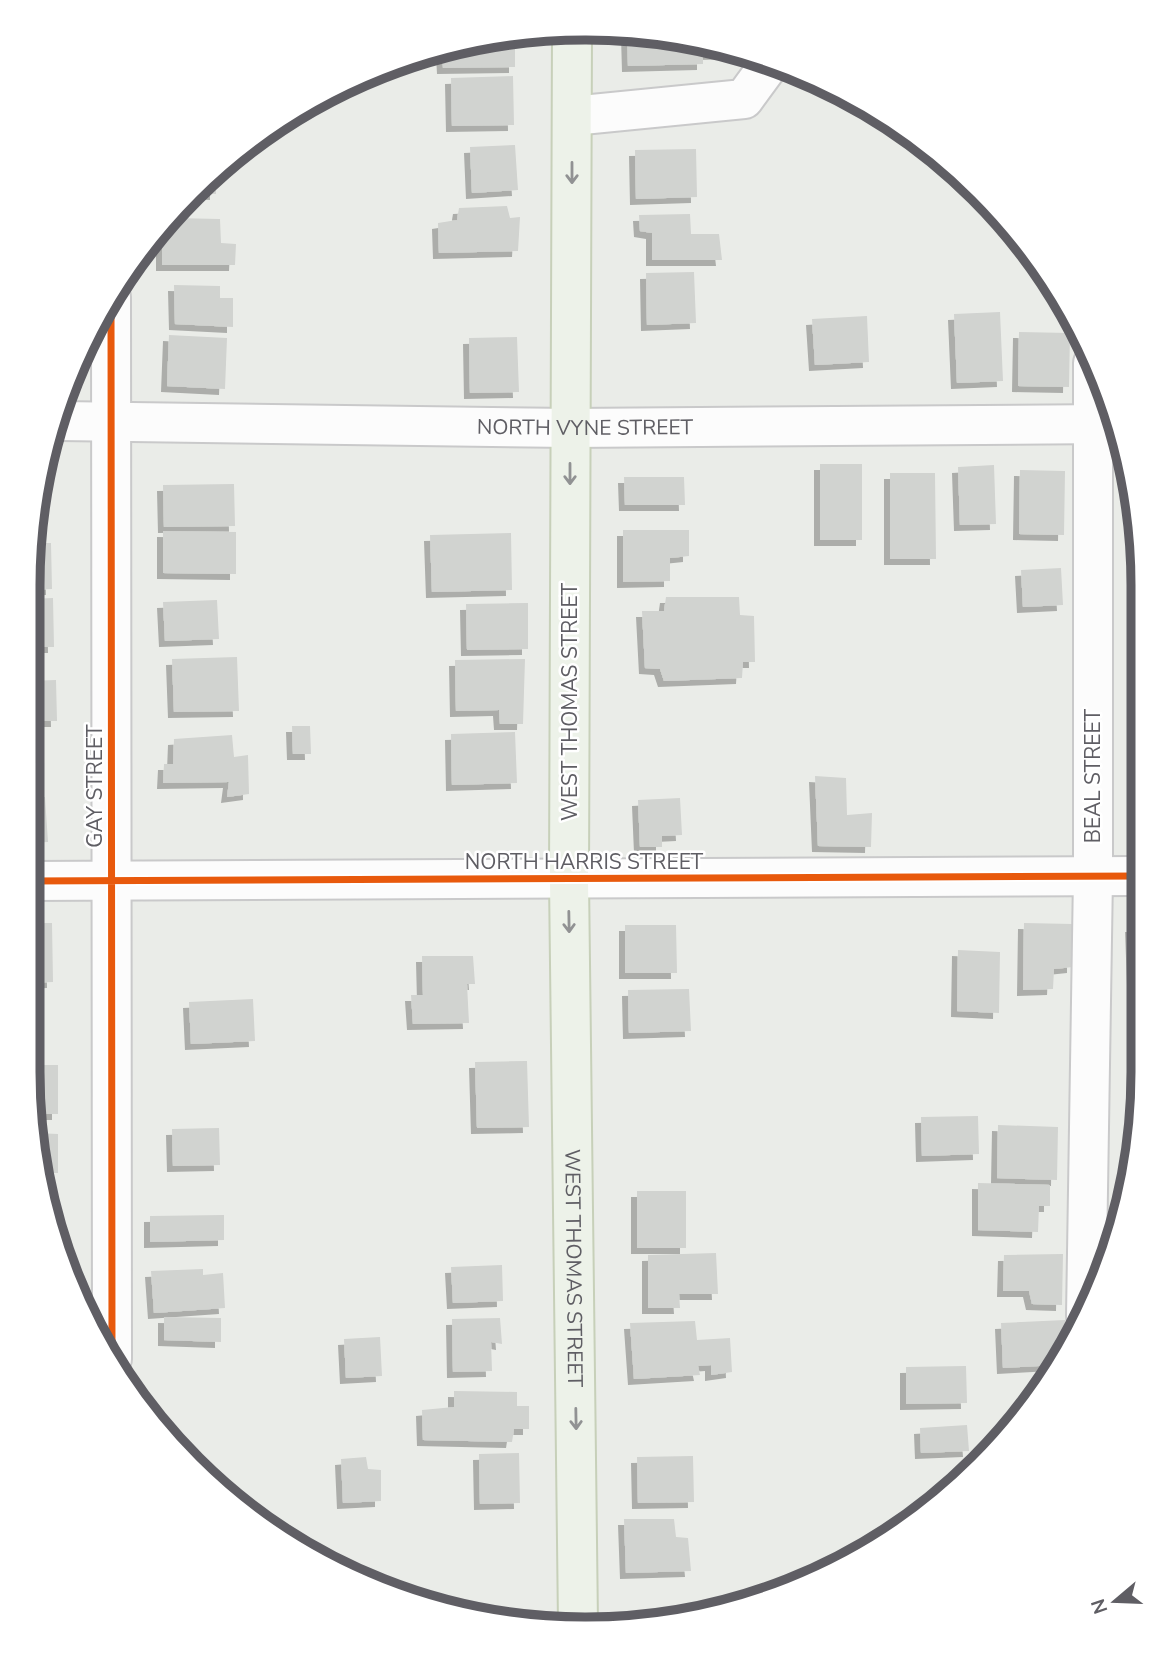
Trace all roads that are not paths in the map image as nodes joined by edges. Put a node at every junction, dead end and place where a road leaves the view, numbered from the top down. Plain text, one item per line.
1 (572, 40) edge
2 (765, 70) edge
3 (572, 116) junction
4 (111, 317) edge
5 (1099, 402) edge
6 (111, 420) junction
7 (66, 421) edge
8 (1102, 424) edge
9 (571, 428) junction
10 (1093, 876) junction
11 (1131, 876) edge
12 (114, 880) junction
13 (569, 880) junction
14 (40, 881) edge
15 (1086, 1286) edge
16 (112, 1342) edge
17 (578, 1617) edge

1 - 3 main road, WEST THOMAS STREET
2 - 3 street
3 -> 9 main road, WEST THOMAS STREET
4 - 6 street, GAY STREET
5 - 8 street, BEAL STREET
6 - 7 street, NORTH VYNE STREET
6 - 9 street, NORTH VYNE STREET
6 - 12 street, GAY STREET
8 - 9 street, NORTH VYNE STREET
8 - 10 street, BEAL STREET
9 -> 13 main road, WEST THOMAS STREET
10 - 11 street, NORTH HARRIS STREET
10 - 13 street, NORTH HARRIS STREET
10 - 15 street, BEAL STREET
12 - 13 street, NORTH HARRIS STREET
12 - 14 street, NORTH HARRIS STREET
12 - 16 street, GAY STREET
13 -> 17 main road, WEST THOMAS STREET

